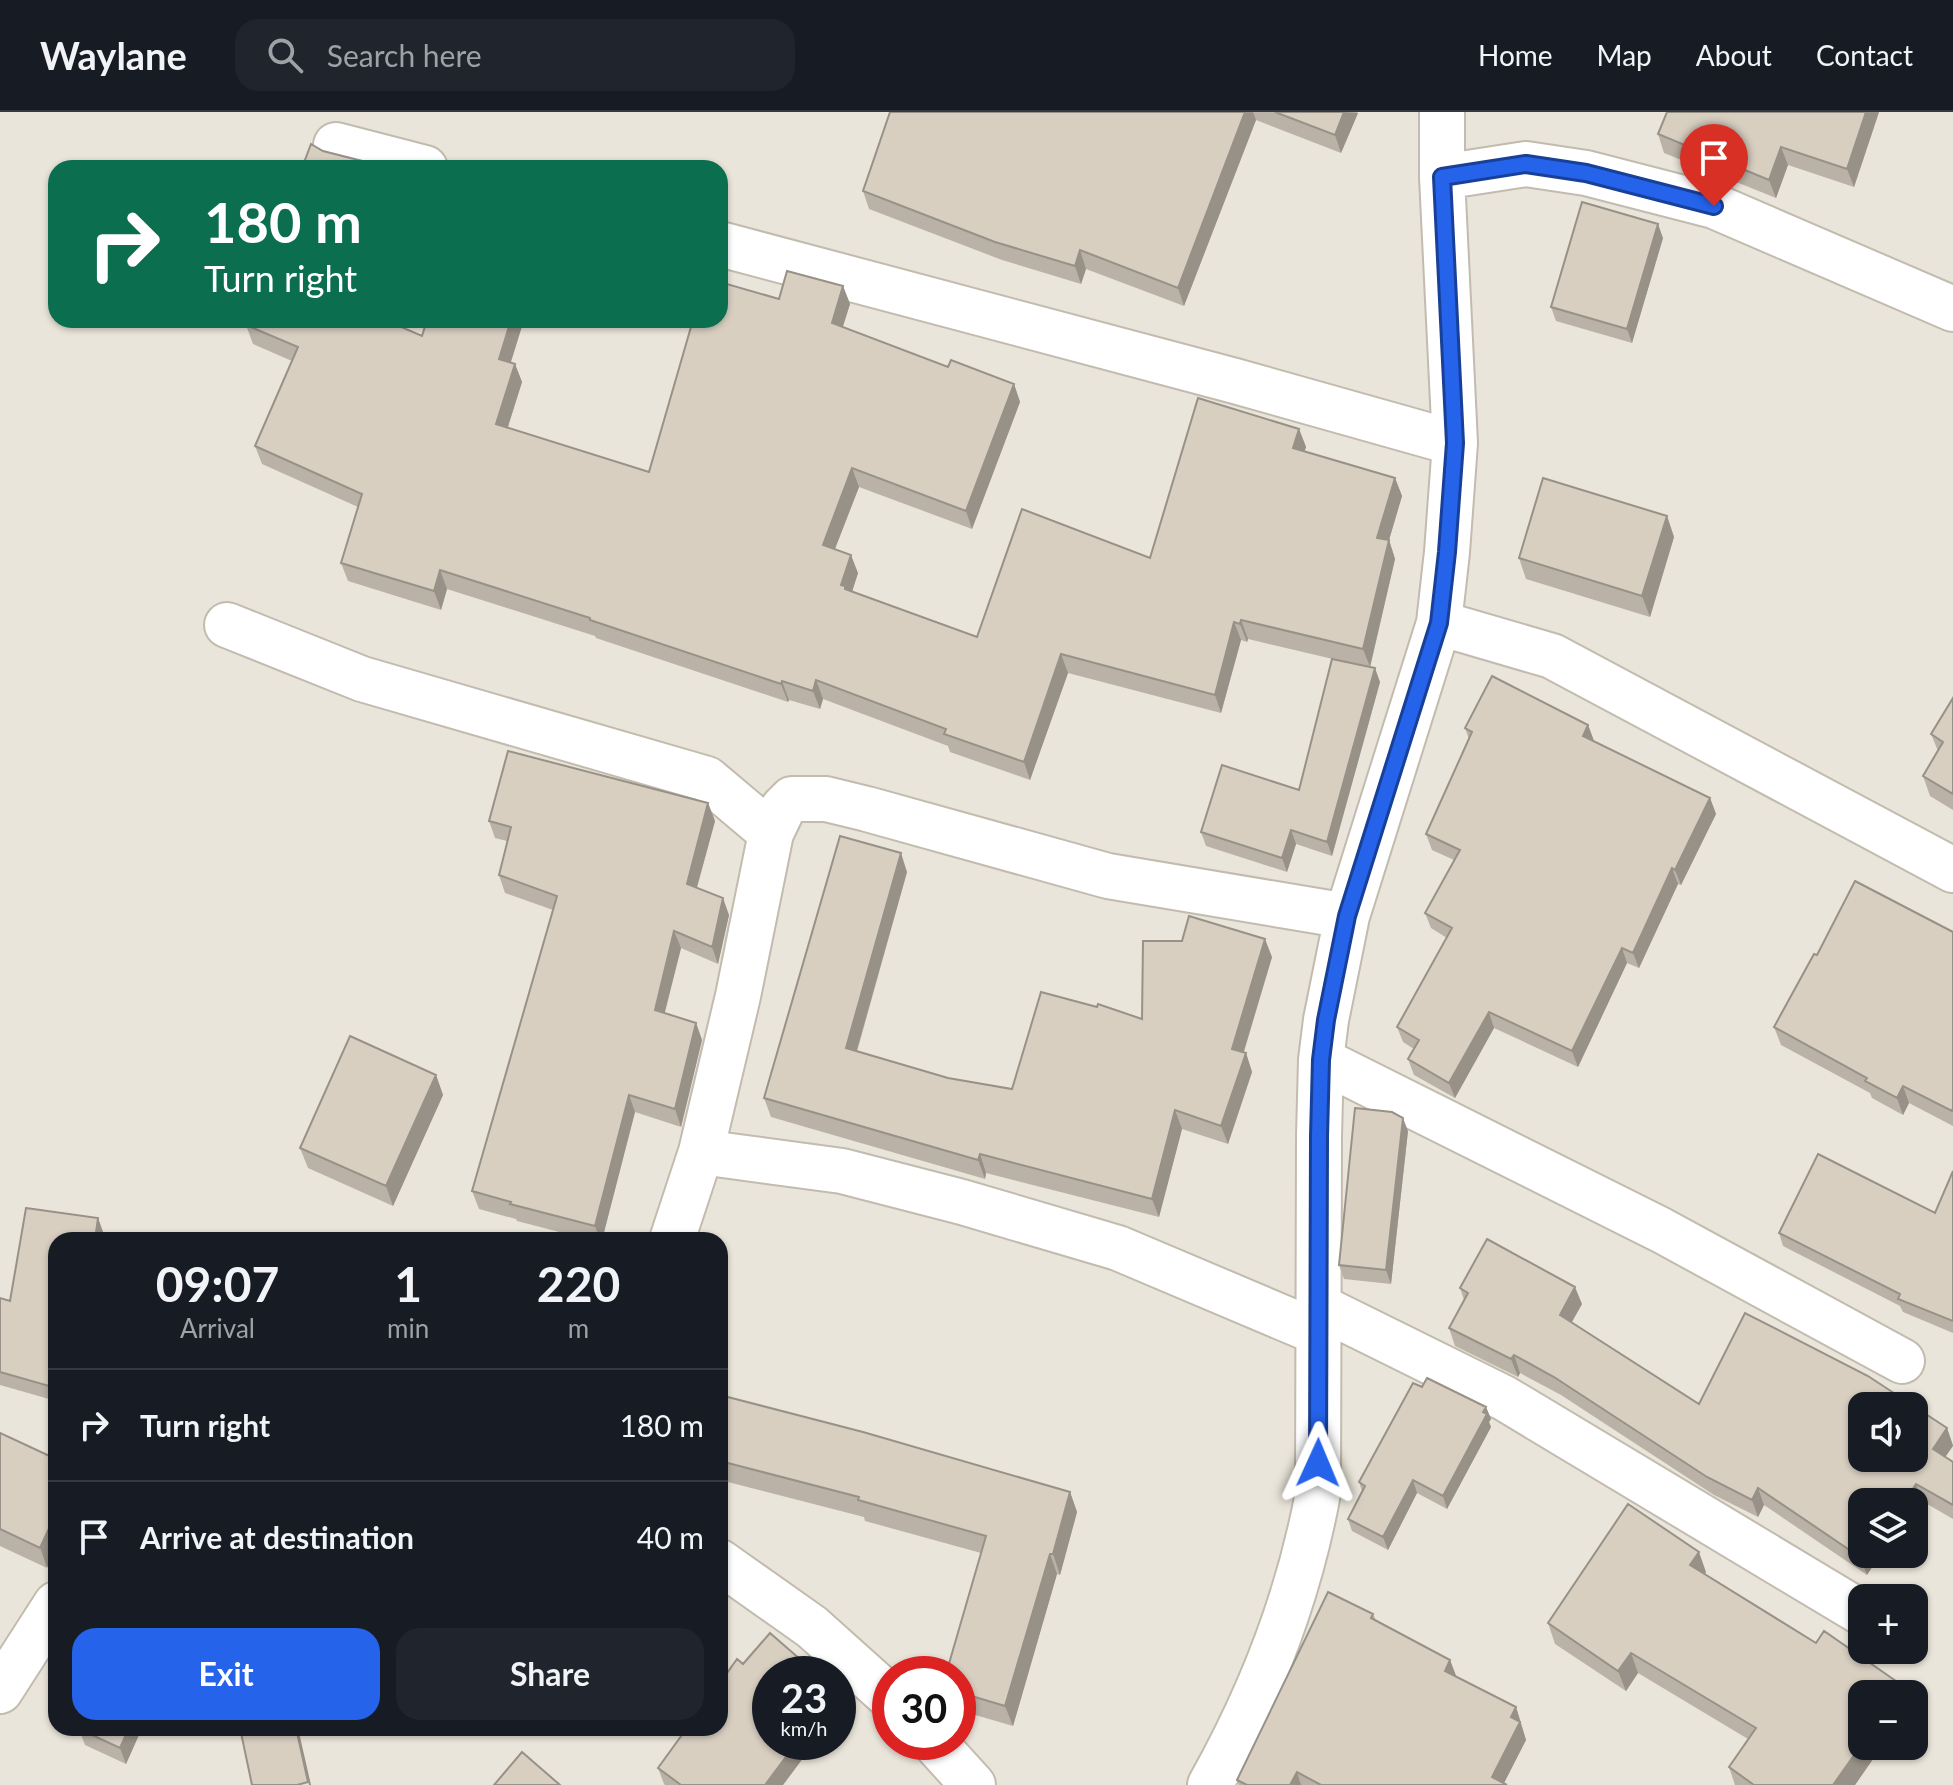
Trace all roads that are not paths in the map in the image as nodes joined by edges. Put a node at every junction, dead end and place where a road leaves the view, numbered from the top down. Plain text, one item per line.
1 (1442, 112) edge
2 (336, 145) dead end
3 (394, 160) edge
4 (1442, 177) junction
5 (728, 246) edge
6 (1953, 309) edge
7 (1455, 443) junction
8 (1439, 623) junction
9 (227, 625) dead end
10 (771, 833) junction
11 (1953, 870) edge
12 (1347, 916) junction
13 (1321, 1060) junction
14 (701, 1152) junction
15 (675, 1232) edge
16 (1320, 1320) junction
17 (1902, 1361) dead end
18 (728, 1568) edge
19 (1848, 1605) edge
20 (48, 1616) edge
21 (872, 1681) edge
22 (0, 1691) edge
23 (950, 1760) edge
24 (973, 1785) edge
25 (1210, 1785) edge

1 - 4 street
2 - 3 street
4 - 6 street
4 - 7 street
5 - 7 street
7 - 8 street
8 - 11 street
8 - 12 street
9 - 10 street
10 - 12 street
10 - 14 street
12 - 13 street
13 - 16 street
13 - 17 street
14 - 15 street
14 - 16 street
16 - 19 street
16 - 25 street
18 - 21 street
20 - 22 street
23 - 24 street

